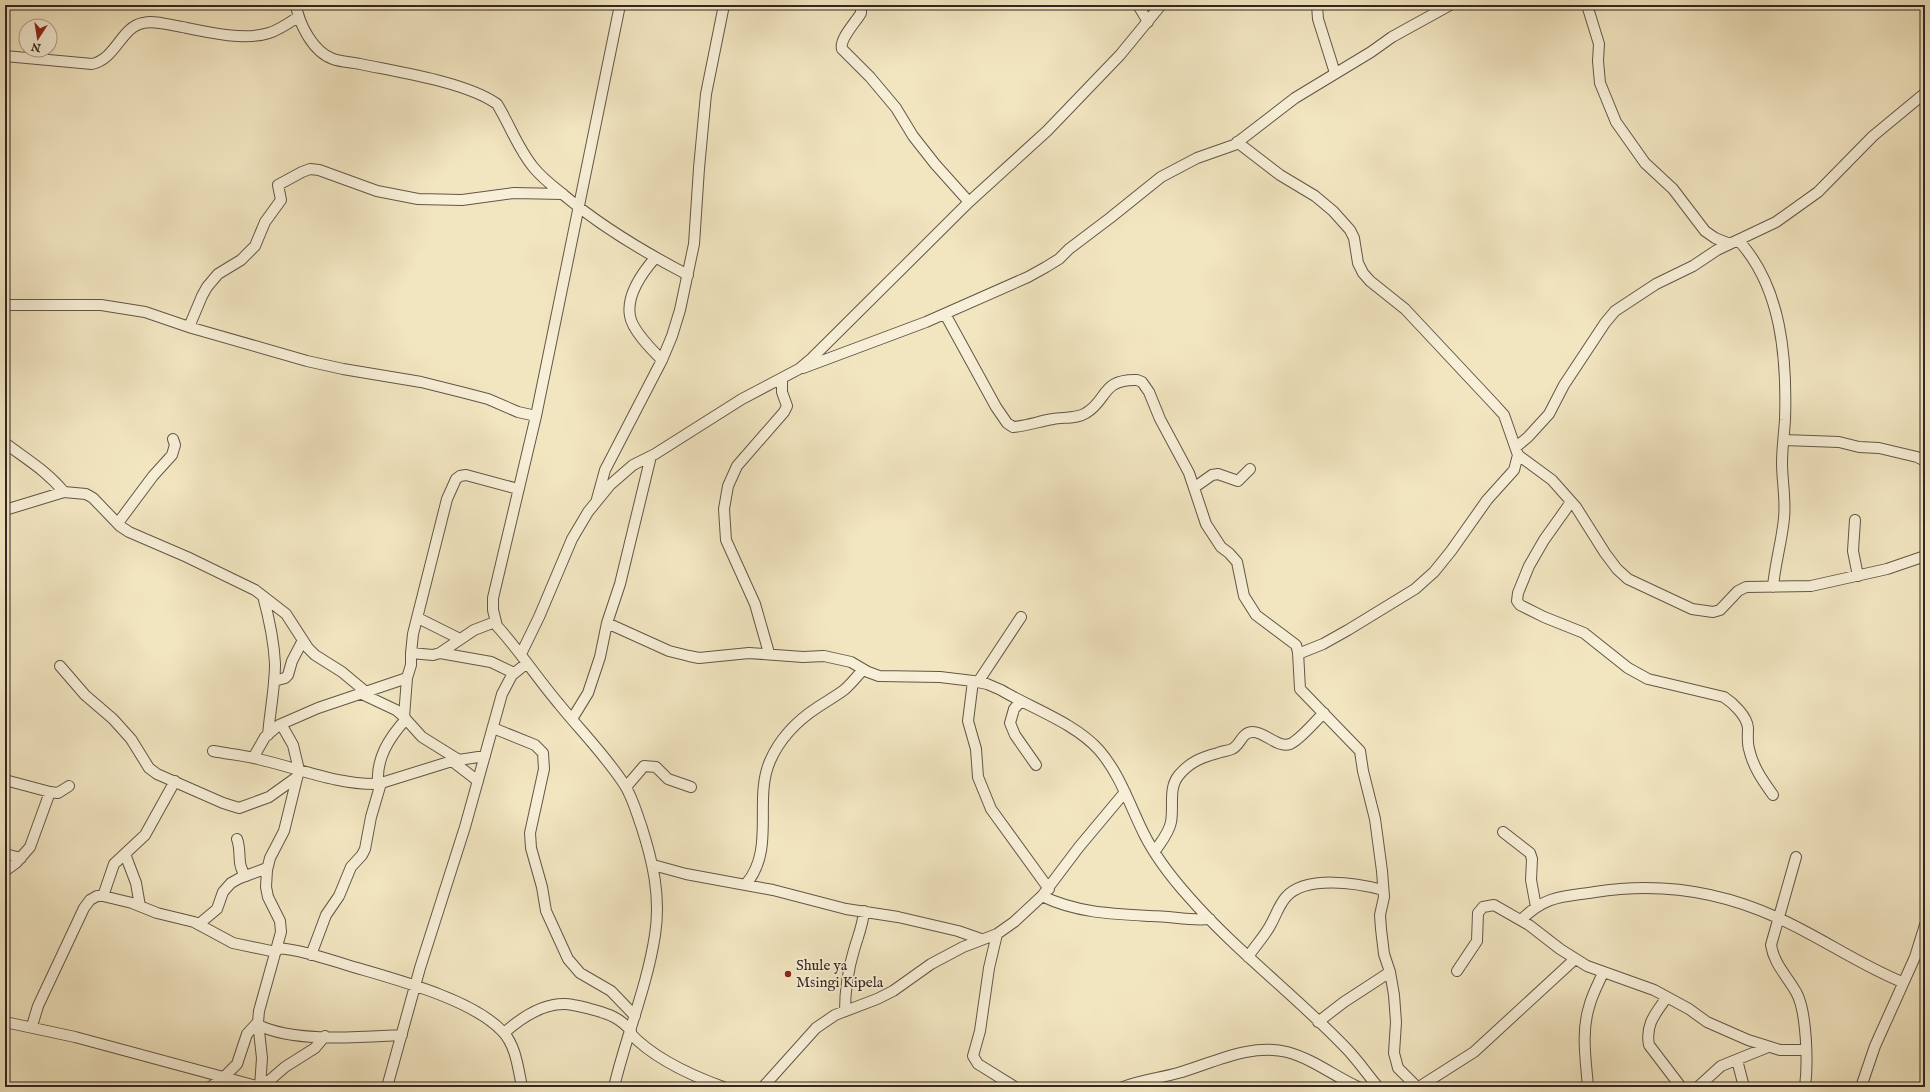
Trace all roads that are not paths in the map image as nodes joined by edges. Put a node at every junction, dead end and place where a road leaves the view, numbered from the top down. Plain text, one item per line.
1 (296, 5) edge
2 (620, 5) edge
3 (724, 5) edge
4 (859, 5) edge
5 (1138, 5) edge
6 (1161, 5) edge
7 (1317, 5) edge
8 (1450, 5) edge
9 (1587, 5) edge
10 (298, 17) junction
11 (1148, 22) junction
12 (5, 56) edge
13 (1335, 73) junction
14 (1925, 93) edge
15 (1237, 142) junction
16 (563, 194) junction
17 (969, 202) junction
18 (579, 207) junction
19 (1734, 242) junction
20 (655, 258) junction
21 (688, 275) junction
22 (5, 305) edge
23 (945, 314) junction
24 (189, 327) junction
25 (662, 360) junction
26 (799, 369) junction
27 (782, 378) junction
28 (536, 416) junction
29 (173, 439) dead end
30 (1784, 440) junction
31 (5, 443) edge
32 (1517, 451) junction
33 (651, 456) junction
34 (1925, 461) edge
35 (1250, 469) dead end
36 (1195, 487) junction
37 (518, 489) junction
38 (64, 492) junction
39 (597, 501) junction
40 (1571, 502) junction
41 (5, 510) edge
42 (1855, 520) dead end
43 (118, 523) junction
44 (1925, 556) edge
45 (1858, 576) junction
46 (1773, 587) junction
47 (263, 596) junction
48 (1021, 617) dead end
49 (418, 618) junction
50 (495, 622) junction
51 (608, 623) junction
52 (460, 639) junction
53 (303, 640) junction
54 (410, 653) junction
55 (440, 653) junction
56 (769, 653) junction
57 (521, 654) junction
58 (1298, 654) junction
59 (527, 663) junction
60 (60, 666) dead end
61 (863, 670) junction
62 (514, 673) junction
63 (407, 678) junction
64 (274, 681) junction
65 (975, 681) junction
66 (364, 693) junction
67 (1020, 702) junction
68 (1324, 713) junction
69 (405, 718) junction
70 (572, 719) junction
71 (281, 724) junction
72 (492, 728) junction
73 (268, 735) junction
74 (213, 751) dead end
75 (485, 756) junction
76 (253, 758) junction
77 (455, 761) junction
78 (1036, 765) dead end
79 (298, 773) junction
80 (5, 780) edge
81 (174, 781) junction
82 (478, 781) junction
83 (380, 783) junction
84 (69, 786) dead end
85 (626, 787) junction
86 (691, 787) dead end
87 (50, 792) junction
88 (1125, 792) junction
89 (1773, 795) dead end
90 (1503, 832) dead end
91 (237, 839) dead end
92 (1154, 851) junction
93 (5, 854) edge
94 (125, 854) junction
95 (1796, 857) dead end
96 (21, 858) junction
97 (653, 865) junction
98 (267, 868) junction
99 (5, 871) edge
100 (246, 876) junction
101 (746, 884) junction
102 (1383, 890) junction
103 (1046, 893) junction
104 (103, 896) junction
105 (140, 906) junction
106 (1536, 907) junction
107 (864, 911) junction
108 (1778, 917) junction
109 (1210, 919) junction
110 (1521, 920) junction
111 (199, 924) junction
112 (1925, 925) edge
113 (997, 934) junction
114 (981, 940) junction
115 (276, 950) junction
116 (311, 954) junction
117 (1248, 957) junction
118 (1575, 959) junction
119 (1457, 971) dead end
120 (1390, 972) junction
121 (1603, 973) junction
122 (1902, 982) junction
123 (415, 986) junction
124 (1667, 997) junction
125 (845, 1011) junction
126 (635, 1016) junction
127 (5, 1022) edge
128 (1318, 1022) junction
129 (258, 1024) junction
130 (32, 1026) junction
131 (630, 1032) junction
132 (504, 1033) junction
133 (402, 1035) junction
134 (325, 1036) junction
135 (1768, 1047) junction
136 (1805, 1050) junction
137 (1737, 1060) junction
138 (225, 1077) junction
139 (388, 1082) edge
140 (248, 1086) edge
141 (260, 1086) edge
142 (210, 1087) edge
143 (383, 1087) edge
144 (522, 1087) edge
145 (614, 1087) edge
146 (723, 1087) edge
147 (763, 1087) edge
148 (1015, 1087) edge
149 (1123, 1087) edge
150 (1358, 1087) edge
151 (1378, 1087) edge
152 (1418, 1087) edge
153 (1588, 1087) edge
154 (1681, 1087) edge
155 (1698, 1087) edge
156 (1744, 1087) edge
157 (1805, 1087) edge
158 (1861, 1087) edge

1 - 10 street
2 - 18 street
3 - 21 street
4 - 17 street
5 - 11 street
6 - 11 street
7 - 13 street
8 - 13 street
9 - 19 street
10 - 12 street
10 - 16 street
11 - 17 street
13 - 15 street
14 - 19 street
15 - 23 street
15 - 32 street
16 - 18 street
16 - 24 street
17 - 26 street
18 - 20 street
18 - 28 street
19 - 30 street
19 - 32 street
20 - 21 street
20 - 25 street
21 - 25 street
22 - 24 street
23 - 26 street
23 - 36 street
24 - 28 street
25 - 39 street
26 - 27 street
27 - 33 street
27 - 56 street
28 - 37 street
29 - 43 street
30 - 34 street
30 - 46 street
31 - 38 street
32 - 40 street
32 - 58 street
33 - 39 street
33 - 51 street
35 - 36 street
36 - 58 street
37 - 49 street
37 - 50 street
38 - 41 street
38 - 43 street
39 - 57 street
40 - 46 street
40 - 89 street
42 - 45 street
43 - 47 street
44 - 45 street
45 - 46 street
47 - 53 street
47 - 64 street
48 - 65 street
49 - 52 street
49 - 54 street
50 - 52 street
50 - 57 street
51 - 56 street
51 - 70 street
52 - 55 street
53 - 64 street
53 - 66 street
54 - 55 street
54 - 63 street
55 - 62 street
56 - 61 street
57 - 59 street
58 - 68 street
59 - 62 street
59 - 70 street
60 - 81 street
61 - 65 street
61 - 101 street
62 - 72 street
63 - 66 street
63 - 69 street
64 - 73 street
65 - 67 street
65 - 103 street
66 - 69 street
66 - 71 street
67 - 78 street
67 - 88 street
68 - 92 street
68 - 102 street
69 - 77 street
69 - 83 street
70 - 85 street
71 - 73 street
71 - 79 street
72 - 75 street
72 - 126 street
73 - 76 street
74 - 76 street
75 - 77 street
75 - 82 street
76 - 79 street
77 - 82 street
77 - 83 street
79 - 81 street
79 - 83 street
79 - 98 street
80 - 87 street
81 - 94 street
82 - 123 street
83 - 116 street
84 - 87 street
85 - 86 street
85 - 97 street
87 - 96 street
88 - 92 street
88 - 103 street
90 - 106 street
91 - 100 street
92 - 109 street
93 - 96 street
94 - 104 street
94 - 105 street
95 - 108 street
96 - 99 street
97 - 101 street
97 - 126 street
98 - 100 street
98 - 115 street
100 - 111 street
101 - 107 street
102 - 117 street
102 - 120 street
103 - 109 street
103 - 113 street
104 - 105 street
104 - 130 street
105 - 111 street
106 - 108 street
106 - 110 street
107 - 114 street
107 - 125 street
108 - 122 street
108 - 136 street
109 - 117 street
110 - 118 street
110 - 119 street
111 - 115 street
112 - 122 street
113 - 114 street
113 - 148 street
114 - 125 street
115 - 116 street
115 - 129 street
116 - 123 street
117 - 128 street
118 - 121 street
118 - 152 street
120 - 128 street
120 - 152 street
121 - 124 street
121 - 153 street
122 - 158 street
123 - 132 street
123 - 133 street
124 - 135 street
124 - 154 street
125 - 147 street
126 - 131 street
127 - 130 street
128 - 151 street
129 - 134 street
129 - 138 street
129 - 141 street
130 - 138 street
131 - 132 street
131 - 145 street
131 - 146 street
132 - 144 street
133 - 134 street
133 - 139 street
134 - 141 street
135 - 136 street
135 - 137 street
136 - 157 street
137 - 155 street
137 - 156 street
138 - 140 street
138 - 142 street
139 - 143 street
140 - 141 street
149 - 150 street

